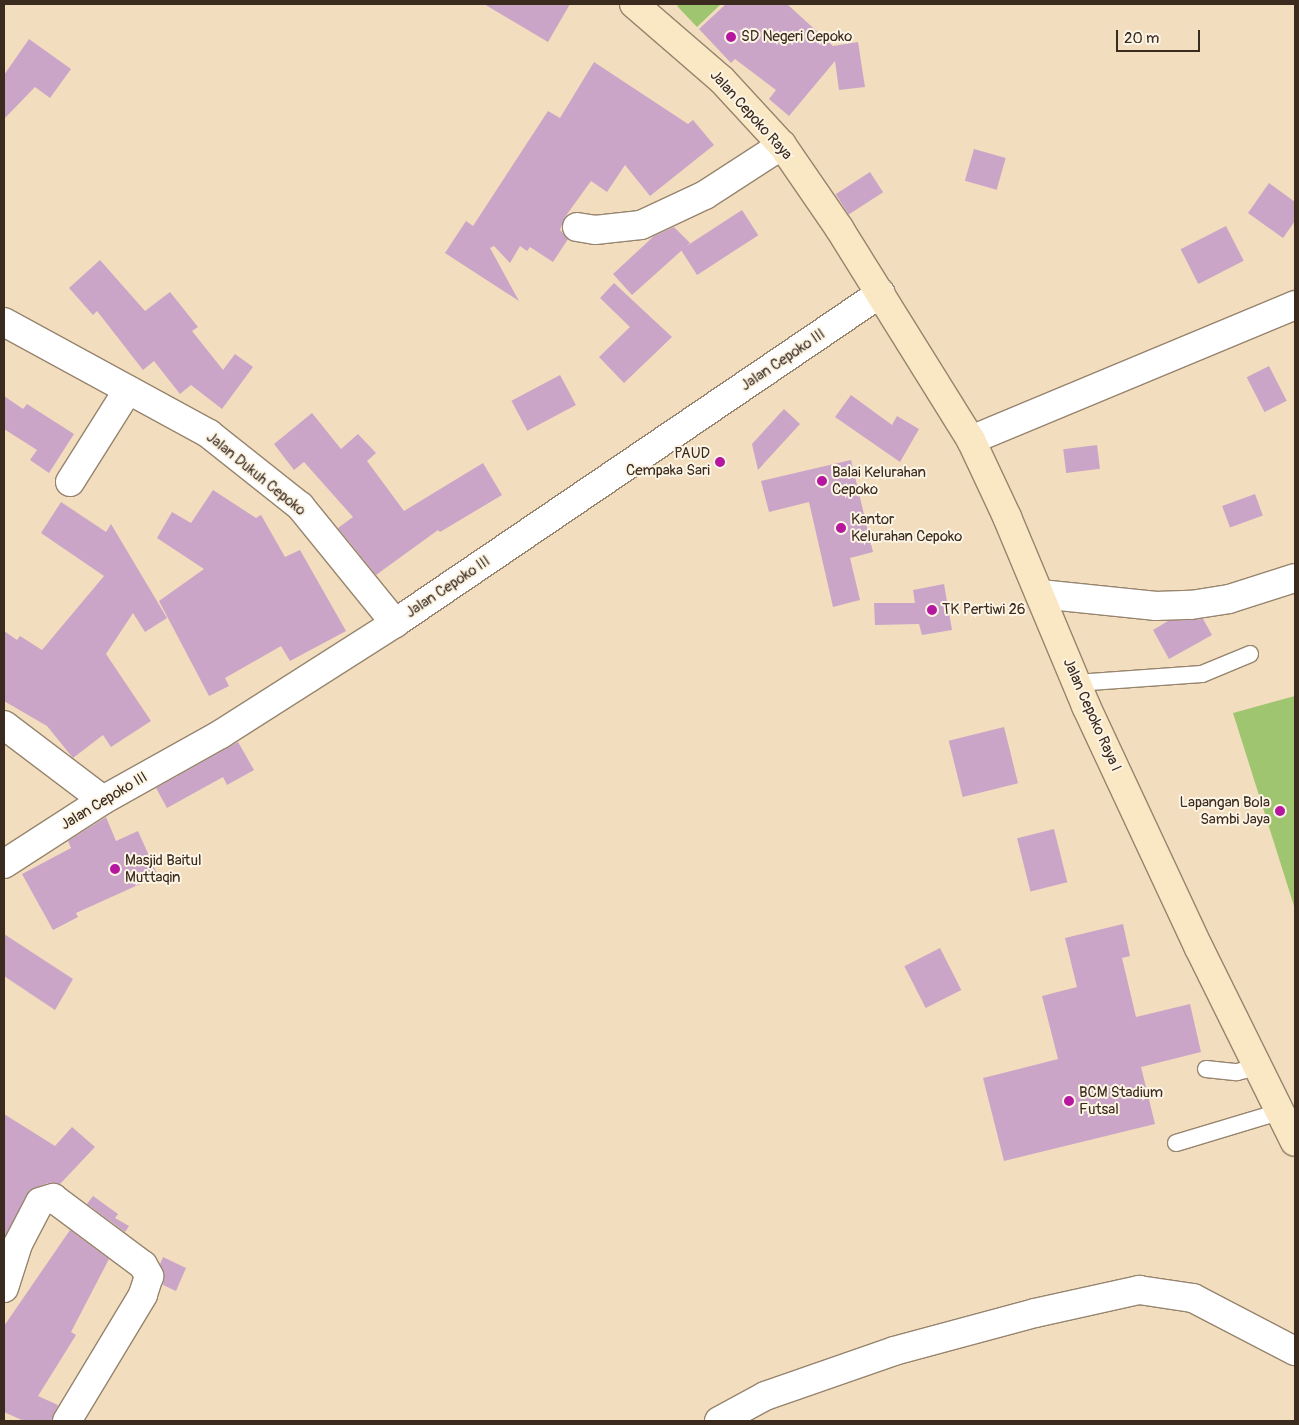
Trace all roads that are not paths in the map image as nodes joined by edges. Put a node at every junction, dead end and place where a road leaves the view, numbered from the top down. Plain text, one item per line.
1 (634, 4) edge
2 (782, 145) junction
3 (577, 227) dead end
4 (881, 293) junction
5 (1295, 304) edge
6 (4, 322) edge
7 (128, 390) junction
8 (971, 440) junction
9 (70, 482) dead end
10 (1295, 578) edge
11 (1040, 594) junction
12 (395, 623) junction
13 (1250, 654) dead end
14 (1076, 683) junction
15 (4, 725) edge
16 (103, 800) junction
17 (4, 864) edge
18 (1257, 1067) junction
19 (1206, 1069) dead end
20 (1279, 1112) junction
21 (1176, 1142) dead end
22 (1295, 1142) edge
23 (11, 1240) edge
24 (4, 1288) edge
25 (1295, 1351) edge
26 (67, 1421) edge
27 (719, 1421) edge

1 - 2 main road, Jalan Cepoko Raya
2 - 3 street
2 - 4 main road, Jalan Cepoko Raya
4 - 8 main road, Jalan Cepoko Raya I
4 - 12 street, Jalan Cepoko III
5 - 8 street
6 - 7 street, Jalan Dukuh Cepoko
7 - 9 street
7 - 12 street, Jalan Dukuh Cepoko
8 - 11 main road, Jalan Cepoko Raya I
10 - 11 street
11 - 14 main road, Jalan Cepoko Raya I
12 - 16 street, Jalan Cepoko III
13 - 14 lane
14 - 18 main road, Jalan Cepoko Raya I
15 - 16 street
16 - 17 street, Jalan Cepoko III
18 - 19 lane
18 - 20 main road, Jalan Cepoko Raya I
20 - 21 lane
20 - 22 main road, Jalan Cepoko Raya I
23 - 24 street
23 - 26 street
25 - 27 street

